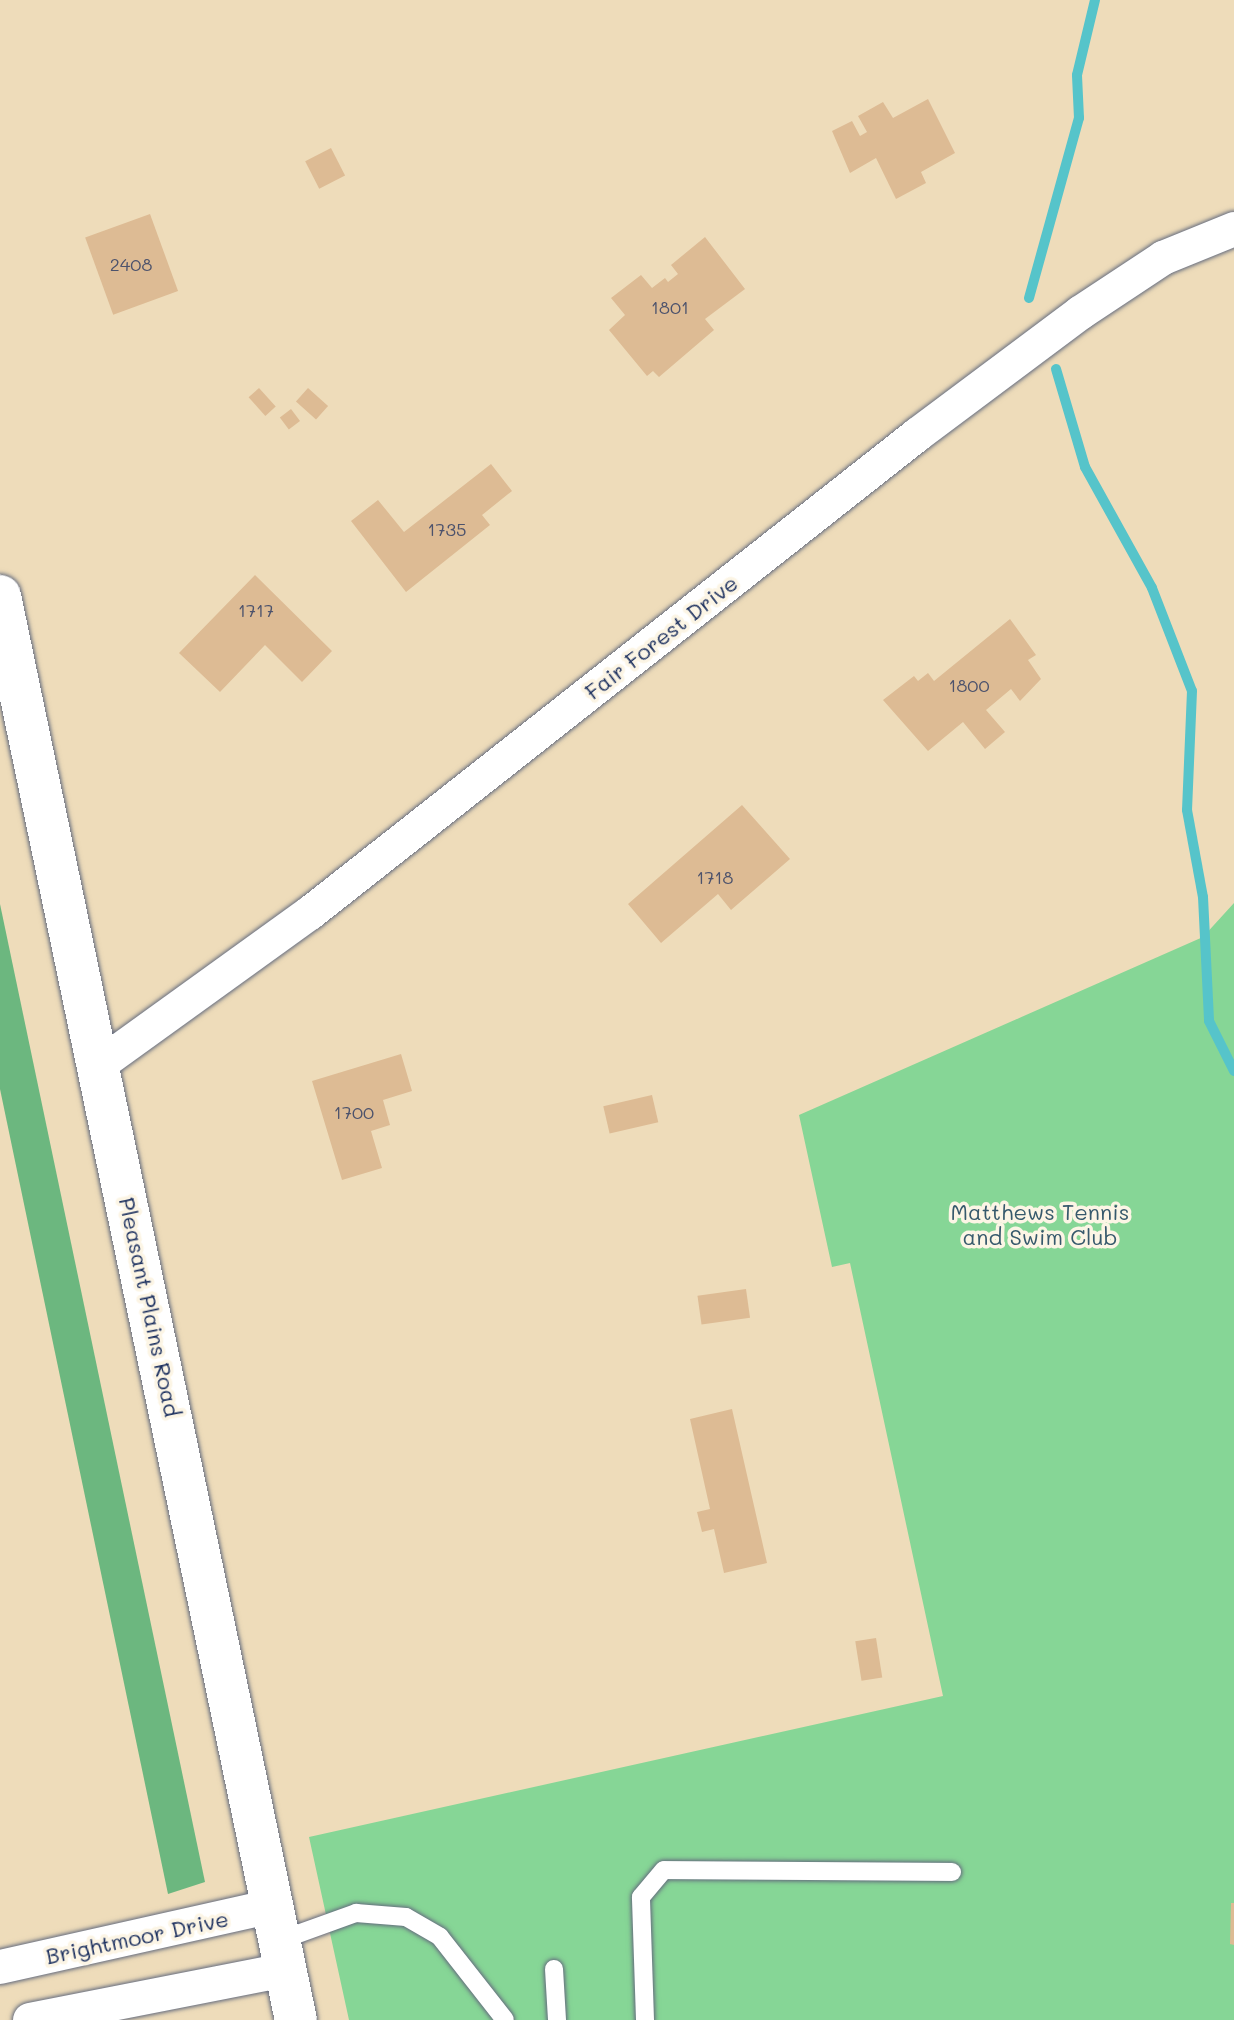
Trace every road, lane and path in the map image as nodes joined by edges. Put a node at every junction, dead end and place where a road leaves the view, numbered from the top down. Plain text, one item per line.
1 (1234, 229) edge
2 (0, 596) edge
3 (99, 1065) junction
4 (952, 1872) dead end
5 (280, 1939) junction
6 (0, 1967) edge
7 (554, 1969) dead end
8 (30, 2020) edge
9 (296, 2020) edge
10 (505, 2020) edge
11 (557, 2020) edge
12 (645, 2020) edge

1 - 3 street, Fair Forest Drive
2 - 3 street, Pleasant Plains Road
3 - 5 street, Pleasant Plains Road
4 - 12 lane
5 - 6 street, Brightmoor Drive
5 - 8 street
5 - 9 street, Pleasant Plains Road
5 - 10 lane
7 - 11 lane

